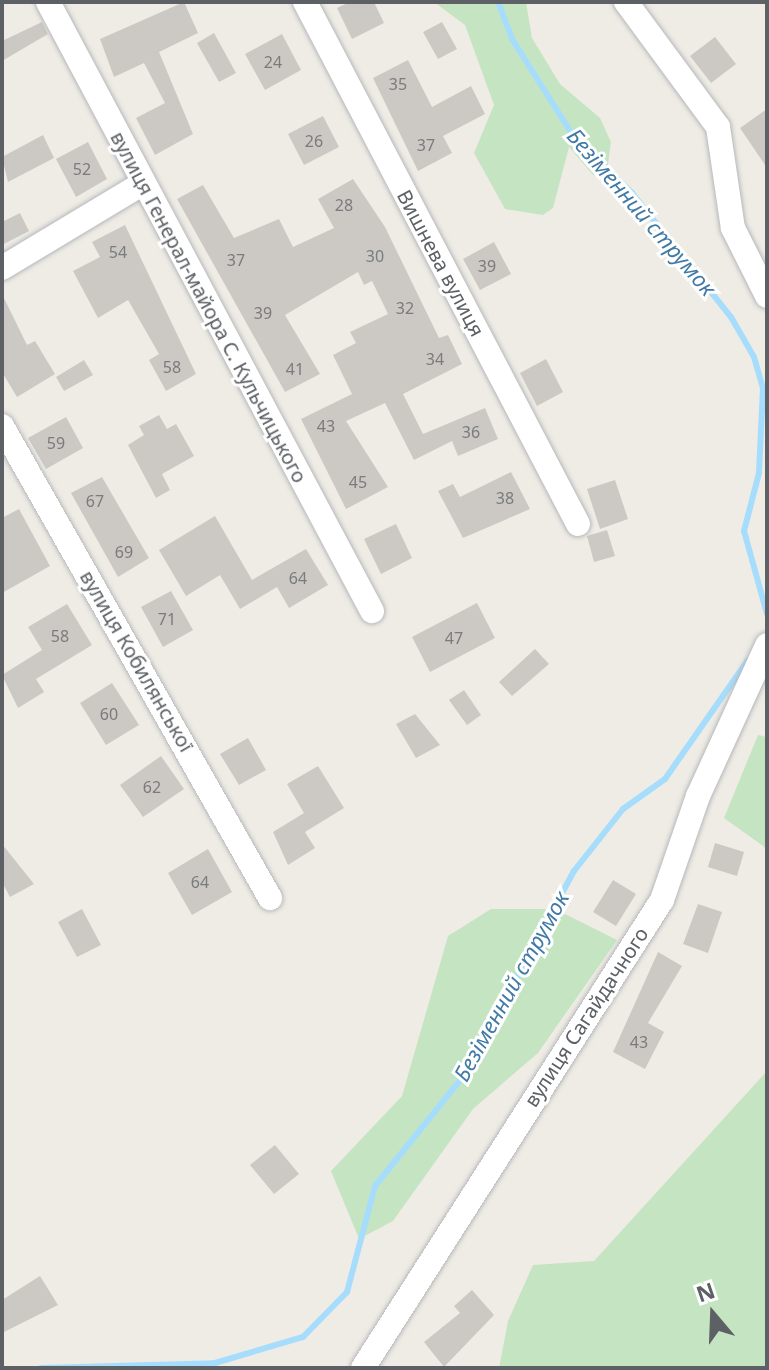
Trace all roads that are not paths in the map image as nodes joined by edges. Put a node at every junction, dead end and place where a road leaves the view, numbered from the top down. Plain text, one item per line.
1 (48, 2) edge
2 (305, 2) edge
3 (626, 2) edge
4 (142, 184) junction
5 (2, 268) edge
6 (767, 296) edge
7 (2, 426) edge
8 (578, 524) dead end
9 (372, 611) dead end
10 (767, 645) edge
11 (270, 898) dead end
12 (363, 1368) edge

1 - 4 street, вулиця Генерал-майора С. Кульчицького
2 - 8 street, Вишнева вулиця
3 - 6 street
4 - 5 street
4 - 9 street, вулиця Генерал-майора С. Кульчицького
7 - 11 street, вулиця Кобилянської
10 - 12 street, вулиця Сагайдачного

